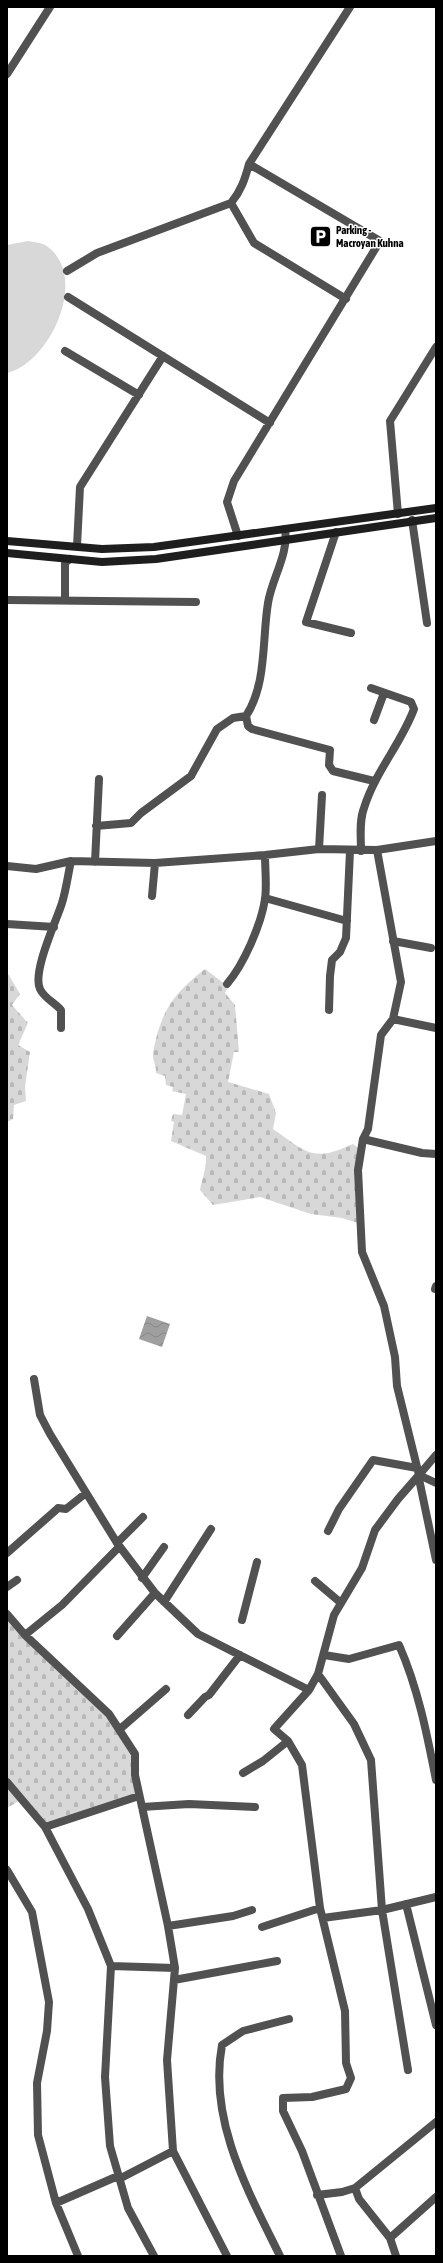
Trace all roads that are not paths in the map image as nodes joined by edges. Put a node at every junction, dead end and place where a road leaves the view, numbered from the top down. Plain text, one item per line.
1 (50, 7) edge
2 (350, 7) edge
3 (7, 74) edge
4 (249, 164) junction
5 (231, 203) junction
6 (67, 271) dead end
7 (68, 297) dead end
8 (346, 299) junction
9 (436, 347) edge
10 (66, 351) dead end
11 (163, 356) junction
12 (139, 396) junction
13 (270, 423) junction
14 (436, 508) edge
15 (398, 514) junction
16 (436, 518) edge
17 (412, 520) junction
18 (285, 529) junction
19 (336, 532) junction
20 (238, 536) junction
21 (286, 540) junction
22 (7, 541) edge
23 (77, 546) junction
24 (7, 553) edge
25 (70, 560) junction
26 (7, 600) edge
27 (65, 600) junction
28 (196, 602) dead end
29 (427, 623) dead end
30 (351, 633) dead end
31 (371, 688) dead end
32 (384, 693) junction
33 (246, 716) junction
34 (374, 720) dead end
35 (99, 779) dead end
36 (374, 780) junction
37 (322, 795) dead end
38 (96, 826) junction
39 (436, 841) edge
40 (319, 848) junction
41 (377, 850) junction
42 (350, 851) junction
43 (361, 851) junction
44 (265, 855) junction
45 (70, 861) junction
46 (95, 862) junction
47 (155, 863) junction
48 (7, 866) edge
49 (152, 896) dead end
50 (265, 898) junction
51 (347, 921) junction
52 (7, 924) edge
53 (54, 927) junction
54 (393, 941) junction
55 (431, 948) dead end
56 (227, 984) dead end
57 (329, 1010) dead end
58 (393, 1019) junction
59 (61, 1028) dead end
60 (436, 1028) edge
61 (364, 1139) junction
62 (436, 1154) edge
63 (34, 1379) dead end
64 (436, 1455) edge
65 (418, 1472) junction
66 (436, 1483) edge
67 (86, 1493) junction
68 (143, 1517) dead end
69 (211, 1528) dead end
70 (328, 1531) dead end
71 (118, 1545) junction
72 (164, 1546) dead end
73 (7, 1553) edge
74 (436, 1560) edge
75 (257, 1562) dead end
76 (142, 1578) junction
77 (17, 1580) dead end
78 (315, 1581) dead end
79 (7, 1587) edge
80 (155, 1593) junction
81 (164, 1602) junction
82 (341, 1604) junction
83 (7, 1614) edge
84 (242, 1620) dead end
85 (25, 1635) junction
86 (117, 1636) dead end
87 (240, 1655) junction
88 (324, 1655) junction
89 (318, 1674) junction
90 (166, 1689) dead end
91 (309, 1690) junction
92 (188, 1715) dead end
93 (120, 1729) junction
94 (288, 1741) junction
95 (434, 1755) edge
96 (243, 1773) dead end
97 (436, 1780) edge
98 (7, 1782) edge
99 (140, 1796) junction
100 (142, 1807) junction
101 (255, 1807) dead end
102 (45, 1828) junction
103 (7, 1870) edge
104 (436, 1898) edge
105 (406, 1904) junction
106 (320, 1908) junction
107 (252, 1910) dead end
108 (382, 1910) junction
109 (323, 1918) junction
110 (168, 1926) junction
111 (262, 1927) dead end
112 (277, 1961) dead end
113 (111, 1966) junction
114 (175, 1968) junction
115 (174, 1980) junction
116 (289, 2019) dead end
117 (436, 2025) edge
118 (408, 2070) dead end
119 (436, 2122) edge
120 (173, 2151) junction
121 (118, 2178) junction
122 (355, 2188) junction
123 (317, 2195) junction
124 (436, 2197) edge
125 (56, 2203) junction
126 (390, 2238) junction
127 (78, 2256) edge
128 (154, 2256) edge
129 (227, 2256) edge
130 (280, 2256) edge
131 (342, 2256) edge
132 (396, 2256) edge

1 - 3 street
2 - 4 street
4 - 5 street
4 - 8 street
5 - 6 street
5 - 8 street
7 - 11 street
8 - 13 street
9 - 15 street
10 - 12 street
11 - 12 street
11 - 13 street
12 - 23 street
13 - 20 street
14 - 15 main road
15 - 18 main road
16 - 17 main road
17 - 19 main road
17 - 29 street
18 - 20 main road
18 - 21 street
19 - 21 main road
19 - 30 street
20 - 23 main road
21 - 25 main road
21 - 33 street
22 - 23 main road
24 - 25 main road
25 - 27 street
26 - 27 street
27 - 28 street
31 - 32 street
32 - 34 street
32 - 36 street
33 - 36 street
33 - 38 street
35 - 38 street
36 - 43 street
37 - 40 street
38 - 46 street
39 - 41 street
40 - 42 street
40 - 44 street
41 - 43 street
41 - 54 street
42 - 43 street
42 - 51 street
44 - 47 street
44 - 50 street
45 - 46 street
45 - 48 street
45 - 53 street
46 - 47 street
47 - 49 street
50 - 51 street
50 - 56 street
51 - 57 street
52 - 53 street
53 - 59 street
54 - 55 street
54 - 58 street
58 - 60 street
58 - 61 street
61 - 62 street
61 - 65 street
63 - 67 street
64 - 65 street
65 - 66 street
65 - 70 street
65 - 74 street
65 - 82 street
67 - 71 street
67 - 73 street
68 - 71 street
69 - 81 street
71 - 76 street
71 - 85 street
72 - 76 street
75 - 84 street
76 - 80 street
77 - 79 street
78 - 82 street
80 - 81 street
80 - 86 street
81 - 87 street
82 - 88 street
83 - 85 street
85 - 93 street
87 - 91 street
87 - 92 street
88 - 89 street
88 - 95 street
89 - 91 street
89 - 108 street
90 - 93 street
91 - 94 street
93 - 99 street
94 - 96 street
94 - 106 street
95 - 97 street
98 - 102 street
99 - 100 street
99 - 102 street
100 - 101 street
100 - 110 street
102 - 113 street
103 - 125 street
104 - 105 street
105 - 108 street
105 - 117 street
106 - 109 street
106 - 111 street
107 - 110 street
108 - 109 street
108 - 118 street
109 - 123 street
110 - 114 street
112 - 115 street
113 - 114 street
113 - 121 street
114 - 115 street
115 - 120 street
116 - 130 street
119 - 122 street
120 - 121 street
120 - 129 street
121 - 125 street
121 - 128 street
122 - 123 street
122 - 126 street
123 - 131 street
124 - 126 street
125 - 127 street
126 - 132 street

